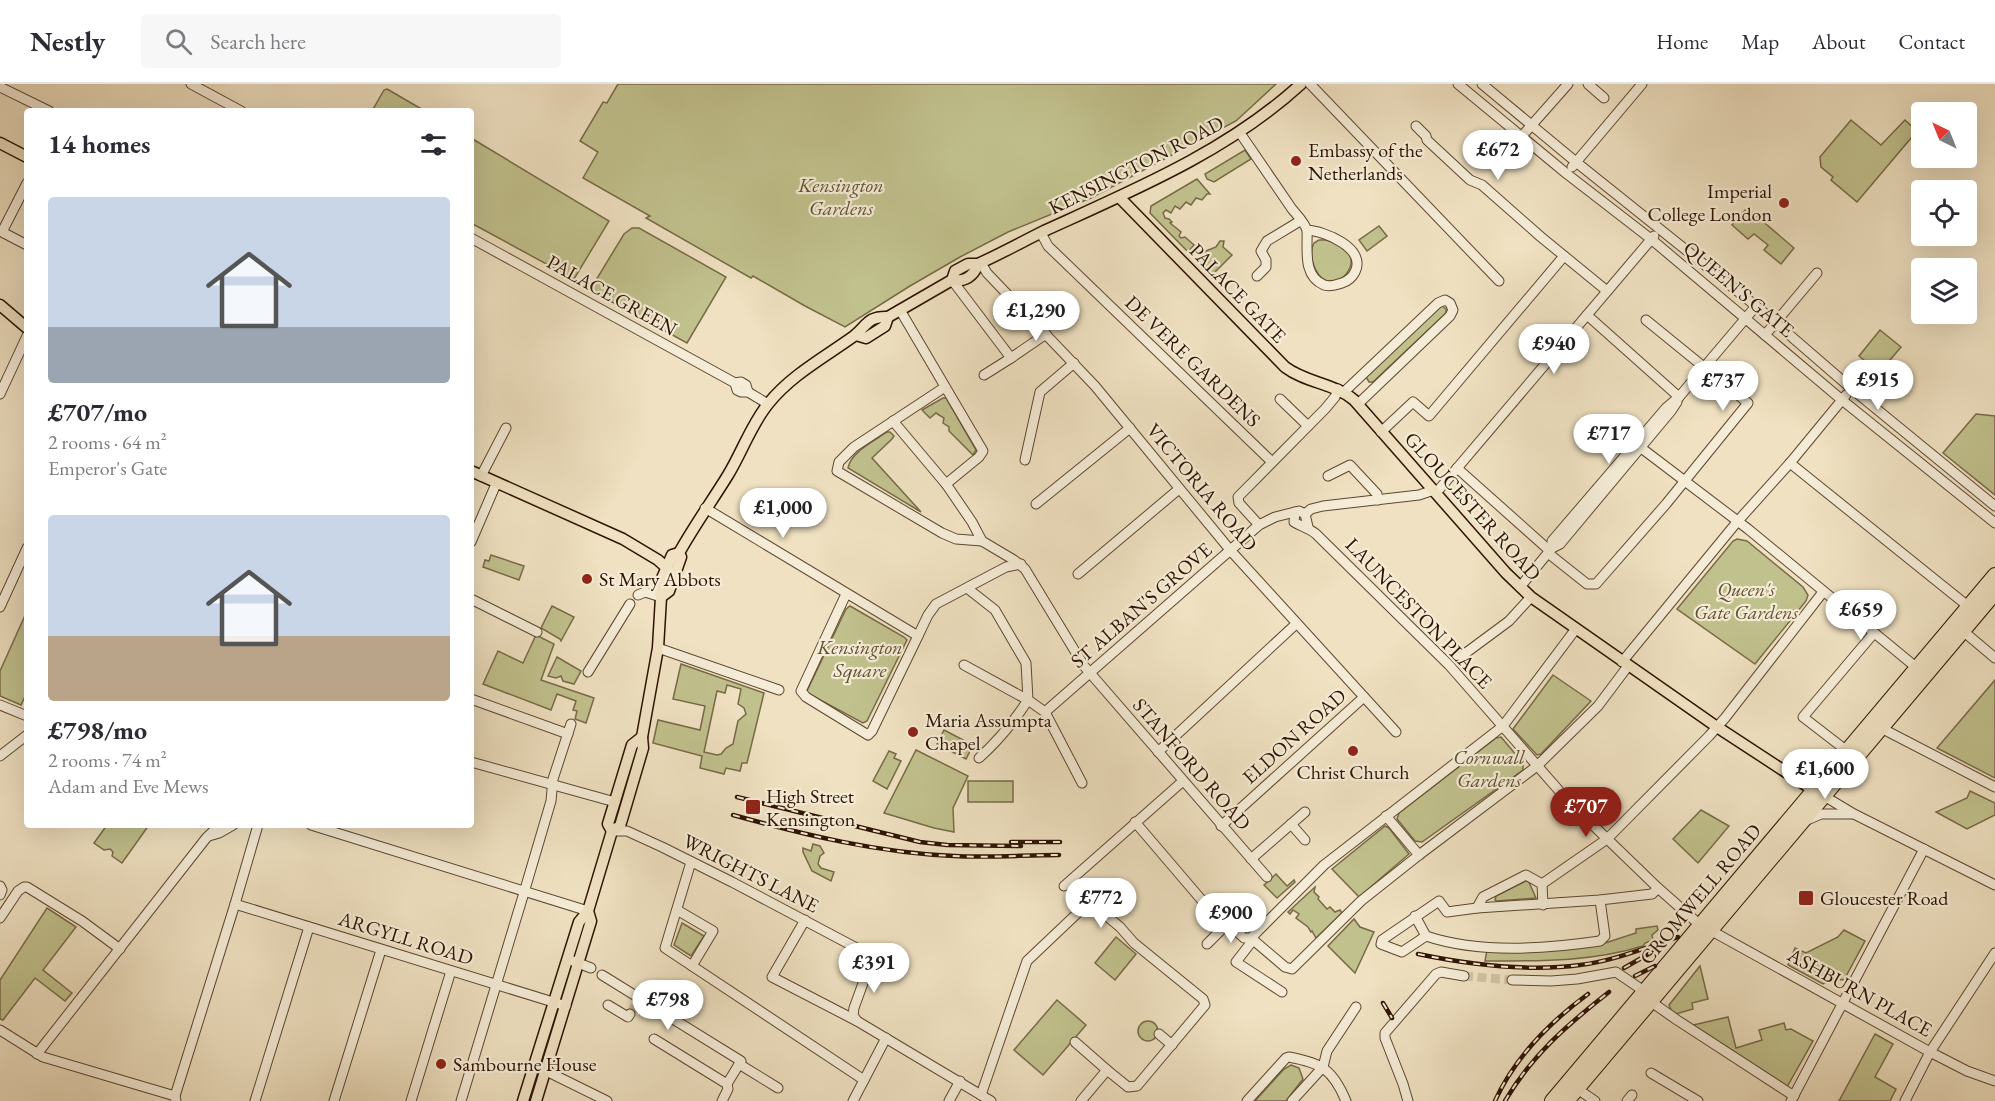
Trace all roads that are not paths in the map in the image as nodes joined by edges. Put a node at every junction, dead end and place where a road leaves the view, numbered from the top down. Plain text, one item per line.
1 (191, 84) edge
2 (1301, 84) edge
3 (1310, 84) edge
4 (1458, 84) edge
5 (1482, 84) edge
6 (1568, 84) edge
7 (1588, 84) edge
8 (1642, 84) edge
9 (0, 87) edge
10 (1604, 99) dead end
11 (43, 108) edge
12 (235, 108) edge
13 (1532, 125) junction
14 (1416, 126) dead end
15 (1240, 133) junction
16 (1522, 136) junction
17 (0, 143) edge
18 (24, 155) edge
19 (1576, 162) junction
20 (1567, 174) junction
21 (24, 189) edge
22 (1120, 198) junction
23 (1300, 221) junction
24 (1660, 229) junction
25 (1307, 230) junction
26 (1041, 233) junction
27 (1651, 239) junction
28 (474, 240) edge
29 (24, 243) edge
30 (1564, 256) junction
31 (980, 264) junction
32 (1817, 273) dead end
33 (1257, 276) dead end
34 (952, 280) junction
35 (1499, 281) dead end
36 (1608, 291) junction
37 (0, 305) edge
38 (1756, 306) junction
39 (900, 310) junction
40 (1587, 315) junction
41 (1746, 318) junction
42 (1646, 320) dead end
43 (1775, 322) junction
44 (24, 325) edge
45 (1046, 334) junction
46 (1765, 335) junction
47 (24, 342) edge
48 (1011, 358) junction
49 (1074, 363) junction
50 (1704, 368) junction
51 (984, 375) dead end
52 (945, 387) junction
53 (1852, 388) junction
54 (1341, 391) junction
55 (0, 394) edge
56 (1679, 397) junction
57 (1280, 399) dead end
58 (1842, 400) junction
59 (768, 404) junction
60 (1358, 404) junction
61 (1748, 404) junction
62 (1757, 411) dead end
63 (893, 421) junction
64 (1308, 426) junction
65 (506, 428) dead end
66 (1130, 428) junction
67 (1381, 432) junction
68 (1638, 446) junction
69 (1025, 460) dead end
70 (1272, 462) junction
71 (1790, 463) junction
72 (1457, 468) junction
73 (476, 474) edge
74 (1328, 476) dead end
75 (1684, 482) junction
76 (496, 484) junction
77 (946, 484) junction
78 (1179, 489) junction
79 (1435, 491) junction
80 (1378, 500) junction
81 (1036, 504) dead end
82 (1995, 506) edge
83 (705, 508) junction
84 (1300, 513) junction
85 (1737, 522) junction
86 (1995, 523) edge
87 (1259, 525) junction
88 (474, 535) edge
89 (982, 541) junction
90 (1550, 550) junction
91 (1231, 551) junction
92 (24, 555) edge
93 (680, 556) junction
94 (1021, 564) junction
95 (666, 566) junction
96 (17, 570) junction
97 (24, 573) edge
98 (1078, 574) dead end
99 (1995, 575) edge
100 (673, 578) junction
101 (1520, 587) junction
102 (967, 588) junction
103 (1824, 592) junction
104 (1995, 593) edge
105 (846, 594) junction
106 (638, 595) dead end
107 (661, 597) junction
108 (1531, 597) junction
109 (474, 600) edge
110 (630, 604) dead end
111 (0, 607) edge
112 (1969, 607) junction
113 (1296, 624) junction
114 (1575, 630) junction
115 (1963, 631) junction
116 (537, 632) dead end
117 (1874, 633) junction
118 (918, 636) junction
119 (658, 648) junction
120 (1460, 658) dead end
121 (1995, 658) edge
122 (1625, 664) junction
123 (964, 665) dead end
124 (1917, 668) junction
125 (588, 672) dead end
126 (1090, 673) junction
127 (779, 690) dead end
128 (1364, 698) junction
129 (474, 700) edge
130 (1028, 700) junction
131 (0, 705) edge
132 (24, 711) edge
133 (1045, 712) junction
134 (571, 724) dead end
135 (1503, 726) junction
136 (1717, 727) junction
137 (1881, 728) junction
138 (1396, 732) dead end
139 (568, 734) junction
140 (24, 737) edge
141 (642, 737) junction
142 (1847, 751) junction
143 (1158, 753) junction
144 (0, 756) edge
145 (979, 758) dead end
146 (474, 763) edge
147 (1537, 766) junction
148 (1183, 781) junction
149 (1082, 783) dead end
150 (553, 786) junction
151 (1995, 787) edge
152 (1819, 793) junction
153 (615, 802) junction
154 (1305, 812) dead end
155 (1854, 814) junction
156 (1386, 816) junction
157 (1135, 822) junction
158 (1802, 822) junction
159 (1291, 824) junction
160 (1221, 825) junction
161 (217, 828) edge
162 (228, 828) edge
163 (257, 828) edge
164 (321, 828) edge
165 (612, 831) junction
166 (207, 837) junction
167 (1607, 839) junction
168 (1305, 840) dead end
169 (1924, 849) junction
170 (1419, 855) junction
171 (1251, 860) junction
172 (691, 862) junction
173 (1267, 877) dead end
174 (1542, 884) junction
175 (1995, 885) edge
176 (0, 886) edge
177 (1064, 886) dead end
178 (1105, 887) dead end
179 (1658, 888) junction
180 (525, 891) junction
181 (0, 895) edge
182 (1600, 900) junction
183 (1090, 902) junction
184 (235, 904) junction
185 (1544, 905) junction
186 (1477, 908) junction
187 (677, 910) junction
188 (588, 911) junction
189 (1211, 911) dead end
190 (1415, 916) junction
191 (0, 918) edge
192 (805, 920) junction
193 (309, 927) junction
194 (1705, 927) junction
195 (1426, 936) junction
196 (1252, 939) junction
197 (1207, 944) dead end
198 (120, 949) junction
199 (381, 950) junction
200 (1995, 953) edge
201 (573, 962) junction
202 (692, 966) junction
203 (591, 968) dead end
204 (451, 971) junction
205 (602, 975) dead end
206 (1464, 976) tunnel mouth
207 (1512, 980) tunnel mouth
208 (496, 985) junction
209 (1282, 992) dead end
210 (1646, 997) junction
211 (554, 1002) junction
212 (1843, 1003) junction
213 (608, 1005) dead end
214 (566, 1006) junction
215 (1356, 1007) dead end
216 (857, 1022) junction
217 (637, 1023) dead end
218 (0, 1030) edge
219 (1159, 1034) dead end
220 (886, 1038) junction
221 (654, 1039) dead end
222 (1075, 1042) dead end
223 (1172, 1045) junction
224 (1930, 1052) junction
225 (37, 1054) junction
226 (739, 1064) junction
227 (534, 1065) junction
228 (1323, 1066) junction
229 (1107, 1070) junction
230 (546, 1071) junction
231 (1651, 1072) dead end
232 (864, 1080) junction
233 (960, 1081) junction
234 (1995, 1081) edge
235 (727, 1084) junction
236 (778, 1088) dead end
237 (1576, 1089) junction
238 (981, 1095) junction
239 (1792, 1098) edge
240 (176, 1099) edge
241 (255, 1101) edge
242 (334, 1101) edge
243 (411, 1101) edge
244 (461, 1101) edge
245 (523, 1101) edge
246 (536, 1101) edge
247 (607, 1101) edge
248 (722, 1101) edge
249 (853, 1101) edge
250 (949, 1101) edge
251 (991, 1101) edge
252 (1081, 1101) edge
253 (1247, 1101) edge
254 (1292, 1101) edge
255 (1346, 1101) edge
256 (1408, 1101) edge
257 (1552, 1101) edge
258 (1567, 1101) edge
259 (1595, 1101) edge
260 (1698, 1101) edge
261 (1905, 1101) edge

1 - 12 street
2 - 15 main road, KENSINGTON ROAD
3 - 35 street
4 - 16 street, QUEEN'S GATE
5 - 13 street, QUEEN'S GATE
6 - 13 street
7 - 10 street
8 - 19 street
9 - 11 street
13 - 16 street
13 - 19 street, QUEEN'S GATE
14 - 30 street
15 - 22 main road, KENSINGTON ROAD
15 - 23 street
16 - 20 street, QUEEN'S GATE
17 - 18 main road
19 - 20 street
19 - 24 street, QUEEN'S GATE
20 - 27 street, QUEEN'S GATE
21 - 29 street
22 - 26 main road, KENSINGTON ROAD
22 - 54 main road, PALACE GATE
23 - 25 street
23 - 33 street
24 - 27 street
24 - 38 street, QUEEN'S GATE
25 - 25 street
26 - 31 main road, KENSINGTON ROAD
26 - 70 street, DE VERE GARDENS
27 - 36 street
27 - 41 street, QUEEN'S GATE
28 - 59 street, PALACE GREEN
30 - 36 street
30 - 67 street
31 - 34 main road, KENSINGTON ROAD
31 - 45 street, VICTORIA ROAD
32 - 43 street
34 - 39 main road, KENSINGTON ROAD
34 - 48 street
36 - 40 street
37 - 44 main road
38 - 41 street
38 - 43 street, QUEEN'S GATE
39 - 52 street
39 - 59 main road, KENSINGTON ROAD
40 - 56 street
40 - 72 street
41 - 46 street, QUEEN'S GATE
41 - 50 street
42 - 50 street
43 - 46 street
43 - 53 street, QUEEN'S GATE
45 - 48 street
45 - 49 street, VICTORIA ROAD
46 - 58 street, QUEEN'S GATE
47 - 55 street
48 - 51 street
49 - 66 street, VICTORIA ROAD
49 - 69 street
50 - 56 street
50 - 61 street
52 - 63 street
52 - 77 street
53 - 58 street
53 - 82 street, QUEEN'S GATE
54 - 60 main road, GLOUCESTER ROAD
54 - 60 street
54 - 64 street
56 - 68 street
57 - 64 street
58 - 71 street
58 - 86 street, QUEEN'S GATE
59 - 83 main road, KENSINGTON ROAD
60 - 67 main road, GLOUCESTER ROAD
61 - 62 street
61 - 75 street
63 - 77 street
63 - 89 street
64 - 70 street
65 - 73 street
66 - 78 street, VICTORIA ROAD
66 - 81 street
67 - 79 main road, GLOUCESTER ROAD
68 - 75 street
68 - 90 street
70 - 87 street
71 - 85 street
71 - 112 street
72 - 79 street
72 - 90 street
73 - 76 main road
74 - 80 street
75 - 85 street
75 - 90 street
76 - 88 street
76 - 95 main road
77 - 89 street
78 - 91 street, VICTORIA ROAD
78 - 98 street
79 - 80 street
79 - 101 main road, GLOUCESTER ROAD
80 - 84 street
83 - 93 main road, KENSINGTON ROAD
83 - 105 street
84 - 87 street
84 - 135 street, LAUNCESTON PLACE
85 - 103 street
85 - 122 street
87 - 91 street, ST ALBAN'S GROVE
89 - 94 street
90 - 101 street
91 - 113 street, VICTORIA ROAD
91 - 126 street, ST ALBAN'S GROVE
92 - 96 street
93 - 95 main road
93 - 100 main road, KENSINGTON ROAD
94 - 102 street
94 - 126 street, STANFORD ROAD
95 - 100 main road
95 - 107 main road
96 - 97 street
96 - 111 street
99 - 112 highway, CROMWELL ROAD
100 - 107 main road, KENSINGTON ROAD
101 - 108 main road, GLOUCESTER ROAD
102 - 118 street
102 - 130 street
103 - 117 street
103 - 136 street
104 - 115 highway, CROMWELL ROAD
105 - 118 street
105 - 118 street
106 - 107 street
107 - 119 main road
108 - 114 main road, GLOUCESTER ROAD
108 - 120 street
109 - 116 street
110 - 125 street
112 - 124 highway, CROMWELL ROAD
113 - 128 street, VICTORIA ROAD
113 - 143 street
114 - 122 main road, GLOUCESTER ROAD
114 - 135 street
115 - 121 street
115 - 137 highway, CROMWELL ROAD
117 - 124 street
117 - 142 street
119 - 127 street
119 - 141 main road
122 - 136 main road, GLOUCESTER ROAD
122 - 147 street
123 - 130 street
124 - 142 highway, CROMWELL ROAD
126 - 133 street, ST ALBAN'S GROVE
126 - 143 street, STANFORD ROAD
128 - 138 street, VICTORIA ROAD
128 - 160 street, ELDON ROAD
129 - 139 street
130 - 133 street
130 - 145 street
131 - 132 street
133 - 149 street
134 - 139 street
135 - 147 street
135 - 156 street
136 - 152 main road, GLOUCESTER ROAD
136 - 167 street
137 - 151 street
137 - 152 highway, CROMWELL ROAD
139 - 150 street
140 - 144 street
141 - 153 main road
141 - 165 main road
142 - 152 highway, CROMWELL ROAD
143 - 148 street, STANFORD ROAD
146 - 150 street
147 - 167 street, ASHBURN PLACE
147 - 170 street
148 - 157 street
148 - 160 street, STANFORD ROAD
150 - 153 street
150 - 180 street
152 - 155 street, GLOUCESTER ROAD
152 - 158 highway, CROMWELL ROAD
152 - 194 highway, CROMWELL ROAD
153 - 165 main road
154 - 159 street
155 - 158 street, GLOUCESTER ROAD
155 - 169 street, GLOUCESTER ROAD
156 - 170 street
156 - 196 street
157 - 177 street
157 - 189 street
158 - 194 highway, CROMWELL ROAD
159 - 168 street
159 - 171 street
160 - 171 street, STANFORD ROAD
161 - 166 street
162 - 166 street
163 - 184 street
164 - 180 street
165 - 172 street, WRIGHTS LANE
165 - 188 main road
166 - 198 street
167 - 174 street
167 - 179 street, ASHBURN PLACE
169 - 175 street, GLOUCESTER ROAD
169 - 212 street
170 - 196 street
171 - 173 street, STANFORD ROAD
172 - 187 street
172 - 192 street, WRIGHTS LANE
174 - 185 street
174 - 186 street
176 - 181 street
178 - 183 street
179 - 182 street
179 - 194 street, ASHBURN PLACE
180 - 188 street
180 - 208 street
182 - 185 street
182 - 195 street
183 - 223 street
183 - 238 street
184 - 193 street, ARGYLL ROAD
184 - 240 street
185 - 186 street
186 - 190 street
187 - 202 street
187 - 202 street
188 - 201 main road
190 - 195 street
190 - 195 street
191 - 198 street
192 - 216 street, WRIGHTS LANE
192 - 216 street
193 - 199 street, ARGYLL ROAD
193 - 241 street
194 - 210 highway, CROMWELL ROAD
194 - 212 street, ASHBURN PLACE
196 - 197 street
196 - 209 street
198 - 225 street
199 - 204 street, ARGYLL ROAD
199 - 242 street
200 - 224 street
201 - 203 street
201 - 211 main road
201 - 214 main road
202 - 232 street
204 - 208 street, ARGYLL ROAD
204 - 243 street
205 - 226 street
206 - 256 street
207 - 210 street
208 - 211 street, ARGYLL ROAD
208 - 244 street
210 - 237 highway, CROMWELL ROAD
210 - 239 street
210 - 257 highway, CROMWELL ROAD
211 - 214 street, ARGYLL ROAD
211 - 227 main road
212 - 224 street, ASHBURN PLACE
212 - 239 street
213 - 217 street
214 - 230 main road
215 - 228 street
216 - 220 street
218 - 225 street
219 - 223 street
220 - 232 street
220 - 233 street
221 - 235 street
222 - 229 street
223 - 229 street
224 - 234 street, ASHBURN PLACE
224 - 261 street
225 - 240 street
226 - 235 street
226 - 236 street
227 - 230 street
227 - 245 main road
228 - 253 street
228 - 254 street
228 - 255 street
229 - 252 street
230 - 246 main road
230 - 247 street
231 - 260 street
232 - 249 street
233 - 238 street
233 - 250 street
235 - 248 street
237 - 258 highway, CROMWELL ROAD
237 - 259 street
238 - 251 street

